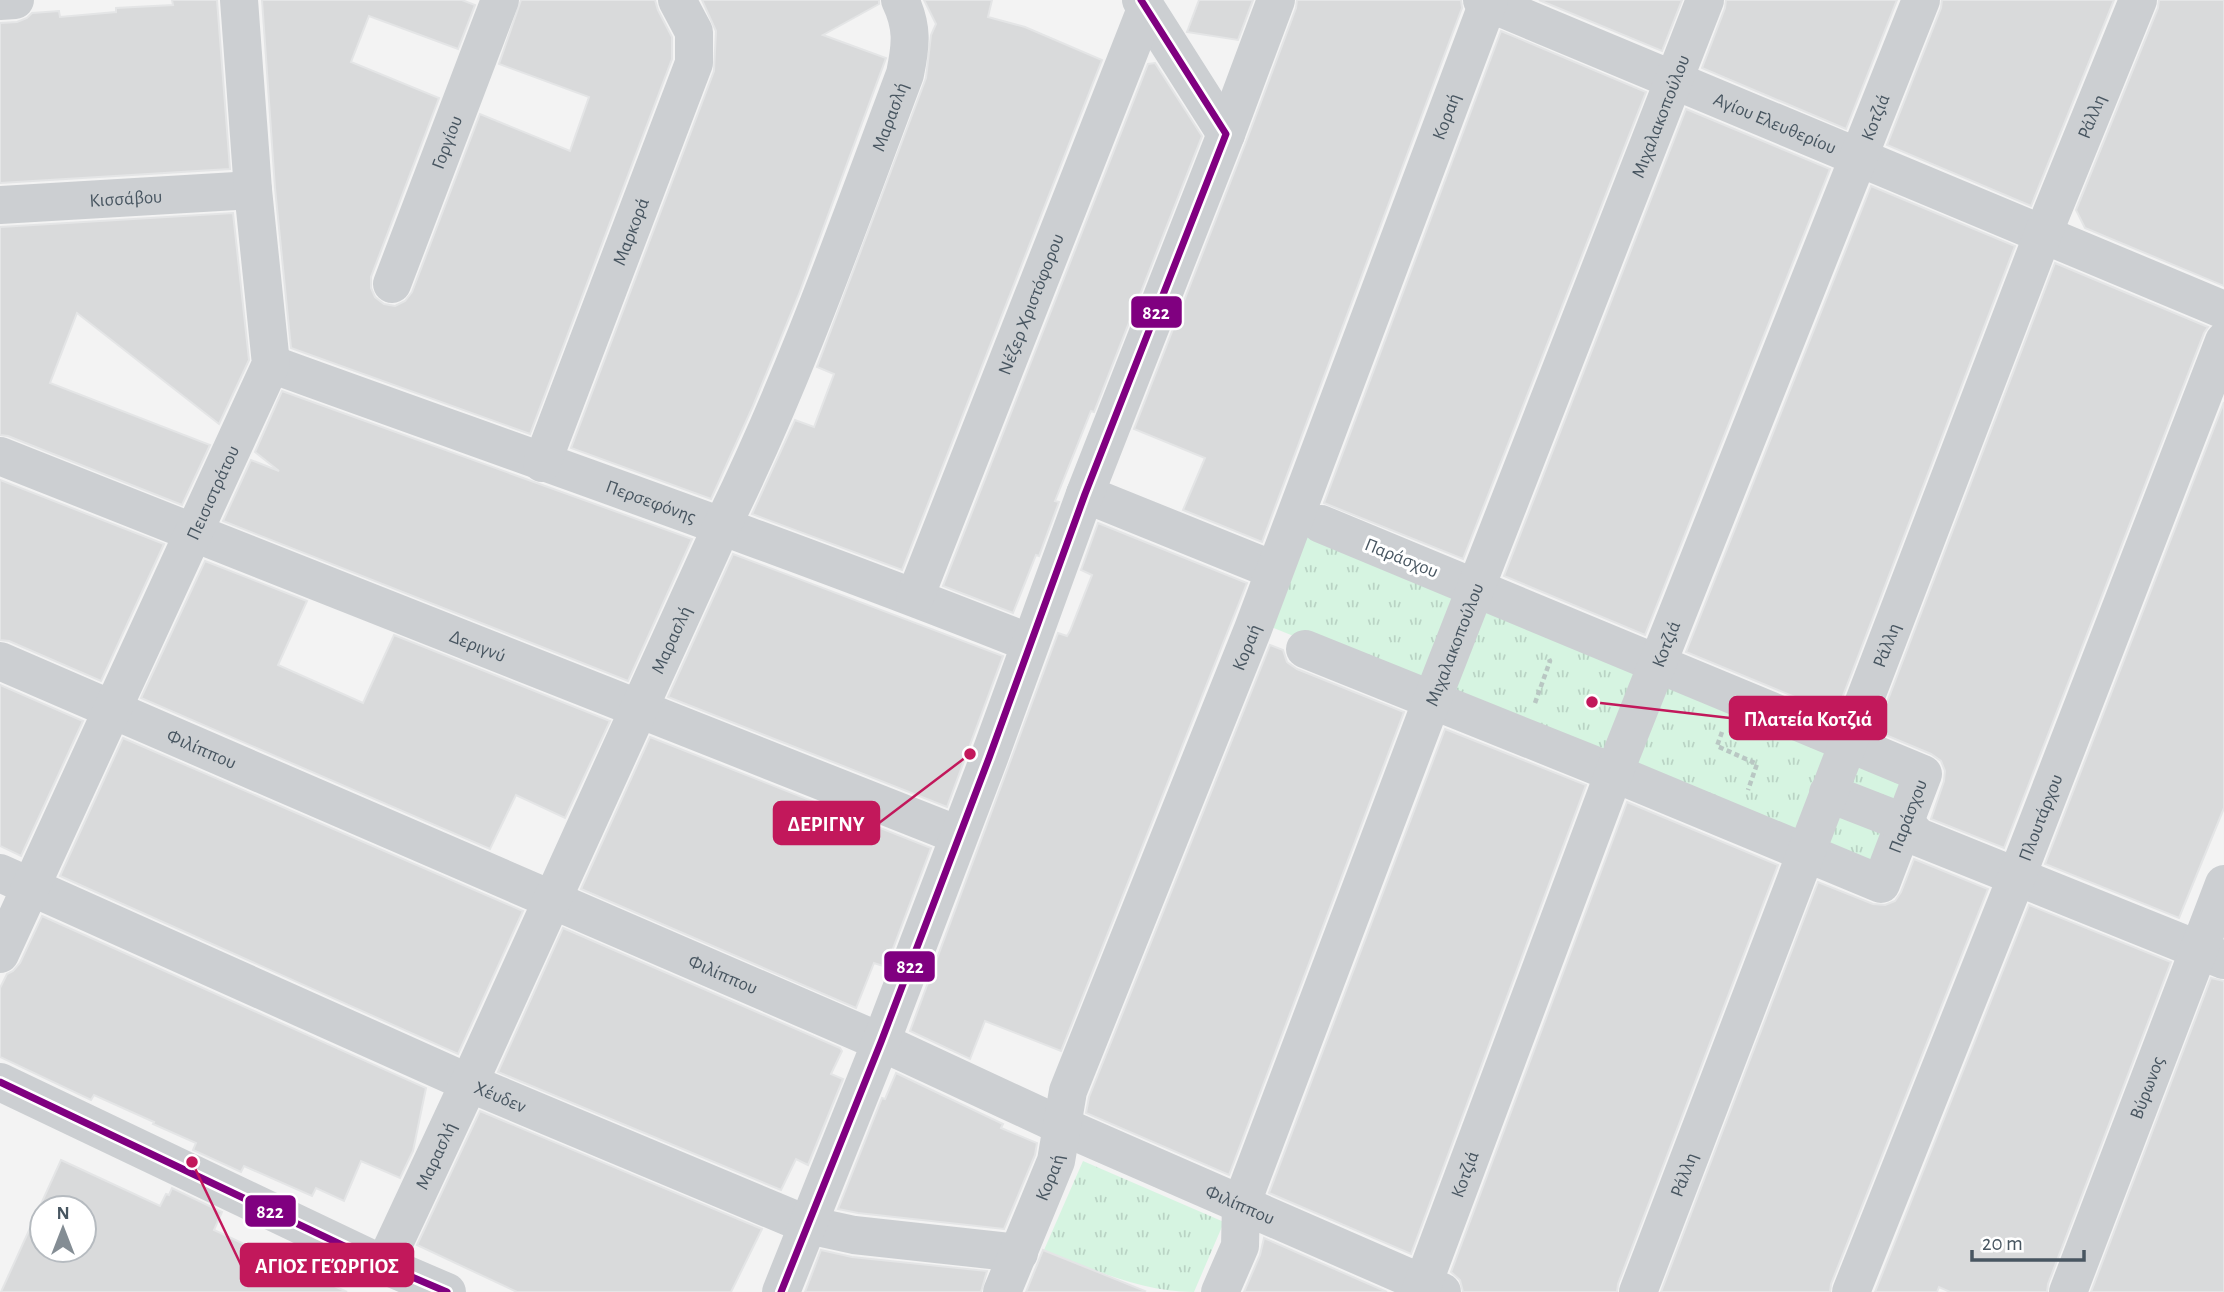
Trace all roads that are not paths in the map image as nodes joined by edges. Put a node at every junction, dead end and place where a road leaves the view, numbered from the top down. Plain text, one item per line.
1 (15, 0) edge
2 (239, 0) edge
3 (500, 0) edge
4 (677, 0) edge
5 (900, 0) edge
6 (1276, 0) edge
7 (1705, 0) edge
8 (1922, 0) edge
9 (2138, 0) edge
10 (0, 1) edge
11 (1486, 1) edge
12 (1144, 5) edge
13 (1673, 80) junction
14 (1226, 134) junction
15 (1859, 158) junction
16 (253, 190) junction
17 (0, 205) edge
18 (2043, 234) junction
19 (392, 284) dead end
20 (2224, 310) edge
21 (2224, 341) edge
22 (271, 364) junction
23 (0, 456) edge
24 (542, 463) junction
25 (1085, 494) junction
26 (1321, 524) dead end
27 (722, 526) junction
28 (193, 534) junction
29 (1273, 570) junction
30 (1476, 587) junction
31 (915, 597) junction
32 (1030, 643) junction
33 (1305, 649) dead end
34 (0, 662) edge
35 (1659, 664) junction
36 (1432, 700) junction
37 (638, 708) junction
38 (113, 709) junction
39 (1847, 742) junction
40 (1614, 773) junction
41 (1828, 793) junction
42 (1911, 830) junction
43 (958, 835) junction
44 (1806, 853) junction
45 (2017, 876) junction
46 (15, 880) edge
47 (2224, 884) edge
48 (552, 898) junction
49 (0, 954) edge
50 (2211, 955) edge
51 (881, 1042) junction
52 (0, 1082) edge
53 (469, 1083) junction
54 (1062, 1126) junction
55 (1241, 1205) junction
56 (808, 1225) junction
57 (1019, 1253) junction
58 (384, 1265) junction
59 (1428, 1289) edge
60 (447, 1292) edge
61 (781, 1292) edge
62 (1002, 1292) edge
63 (1220, 1292) edge
64 (1638, 1292) edge
65 (1851, 1292) edge
66 (2068, 1292) edge

1 - 10 street
2 - 16 street
3 - 19 street, Γοργίου
4 - 24 street, Μαρκορά
5 - 27 street, Μαρασλή
6 - 14 street
7 - 13 street, Μιχαλακοπούλου
8 - 15 street, Κοτζιά
9 - 18 street, Ράλλη
11 - 13 street, Αγίου Ελευθερίου
11 - 29 street, Κοραή
12 - 14 street
12 - 31 street, Nέζερ Χριστόφορου
13 - 15 street, Αγίου Ελευθερίου
13 - 30 street, Μιχαλακοπούλου
14 - 25 street
15 - 18 street, Αγίου Ελευθερίου
15 - 35 street, Κοτζιά
16 - 17 street, Κισσάβου
16 - 22 street
18 - 20 street, Αγίου Ελευθερίου
18 - 39 street, Ράλλη
21 - 45 street, Πλουτάρχου
22 - 24 street, Περσεφόνης
22 - 28 street, Πεισιστράτου
23 - 28 street, Δεριγνύ
24 - 27 street, Περσεφόνης
25 - 29 street
25 - 32 street
26 - 30 street, Παράσχου
27 - 31 street, Περσεφόνης
27 - 37 street, Μαρασλή
28 - 37 street, Δεριγνύ
28 - 38 street, Πεισιστράτου
29 - 54 street, Κοραή
30 - 35 street, Παράσχου
30 - 36 street, Μιχαλακοπούλου
31 - 32 street, Περσεφόνης
32 - 43 street
33 - 36 street, Παράσχου
34 - 38 street, Φιλίππου
35 - 39 street, Παράσχου
35 - 40 street, Κοτζιά
36 - 40 street, Παράσχου
36 - 55 street, Μιχαλακοπούλου
37 - 43 street, Δεριγνύ
37 - 48 street, Μαρασλή
38 - 46 street, Πεισιστράτου
38 - 48 street, Φιλίππου
39 - 41 street, Ράλλη
39 - 42 street, Παράσχου
40 - 44 street, Παράσχου
40 - 59 street, Κοτζιά
41 - 42 street
41 - 44 street, Ράλλη
42 - 44 street, Παράσχου
42 - 45 street, Παράσχου
43 - 51 street
44 - 64 street, Ράλλη
45 - 50 street, Παράσχου
45 - 65 street, Πλουτάρχου
46 - 49 street, Πεισιστράτου
46 - 53 street, Χέυδεν
47 - 50 street, Βύρωνος
48 - 51 street, Φιλίππου
48 - 53 street, Μαρασλή
50 - 66 street, Βύρωνος
51 - 54 street, Φιλίππου
51 - 56 street
52 - 58 street
53 - 56 street, Χέυδεν
53 - 58 street, Μαρασλή
54 - 55 street, Φιλίππου
54 - 57 street, Κοραή
55 - 59 street, Φιλίππου
55 - 63 street, Μιχαλακοπούλου
56 - 57 street, Χέυδεν
56 - 61 street
57 - 62 street, Κοραή
58 - 60 street

